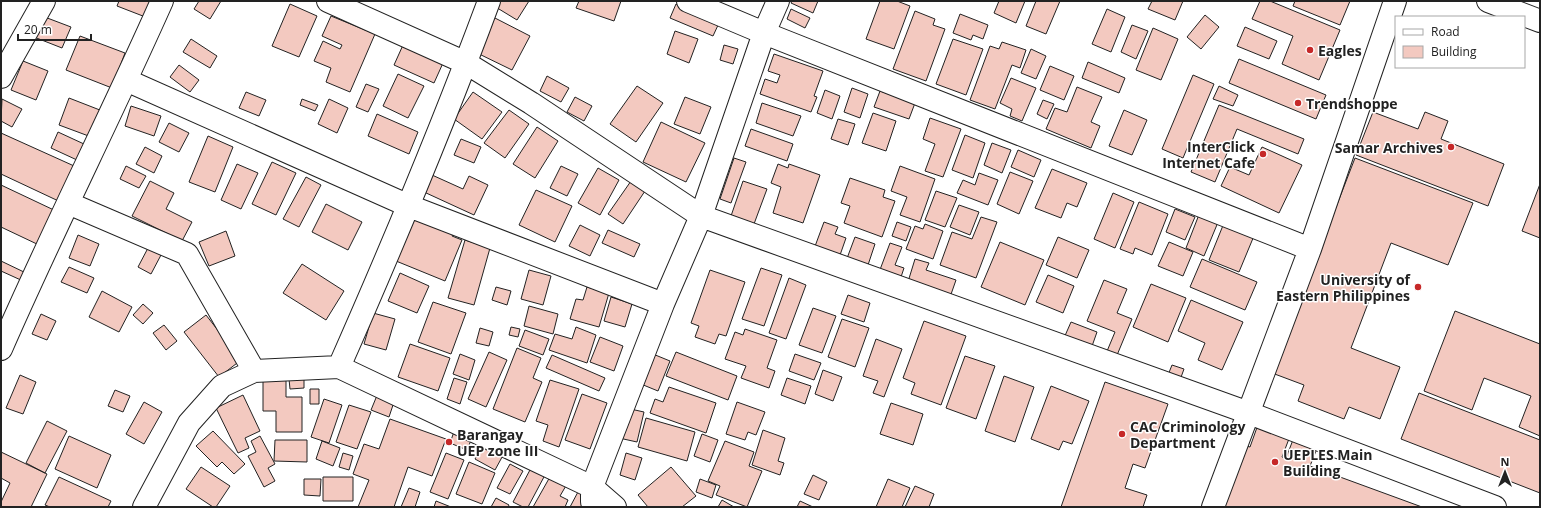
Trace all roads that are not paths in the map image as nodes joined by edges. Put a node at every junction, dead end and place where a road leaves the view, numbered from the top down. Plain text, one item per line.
1 (44, 1) edge
2 (162, 1) edge
3 (328, 1) edge
4 (489, 1) edge
5 (688, 1) edge
6 (778, 1) edge
7 (1395, 1) edge
8 (1488, 1) edge
9 (1540, 21) edge
10 (764, 33) junction
11 (466, 63) junction
12 (1, 78) edge
13 (126, 80) junction
14 (68, 203) junction
15 (409, 206) junction
16 (701, 216) junction
17 (1310, 249) junction
18 (663, 304) junction
19 (1, 349) edge
20 (340, 367) junction
21 (254, 371) junction
22 (1249, 413) junction
23 (592, 497) edge
24 (144, 507) edge
25 (615, 507) edge
26 (1213, 507) edge
27 (1495, 507) edge

1 - 12 street
2 - 13 street
3 - 11 street
4 - 11 street
5 - 10 street
6 - 10 street
7 - 17 street
8 - 9 street
10 - 16 street
10 - 17 street
11 - 15 street
11 - 16 street
13 - 14 street
13 - 15 street
14 - 19 street
14 - 21 street
15 - 18 street
15 - 20 street
16 - 18 street
16 - 22 street
17 - 22 street
18 - 23 street
20 - 21 street
20 - 23 street
21 - 24 street
22 - 26 street
22 - 27 street
23 - 25 street

